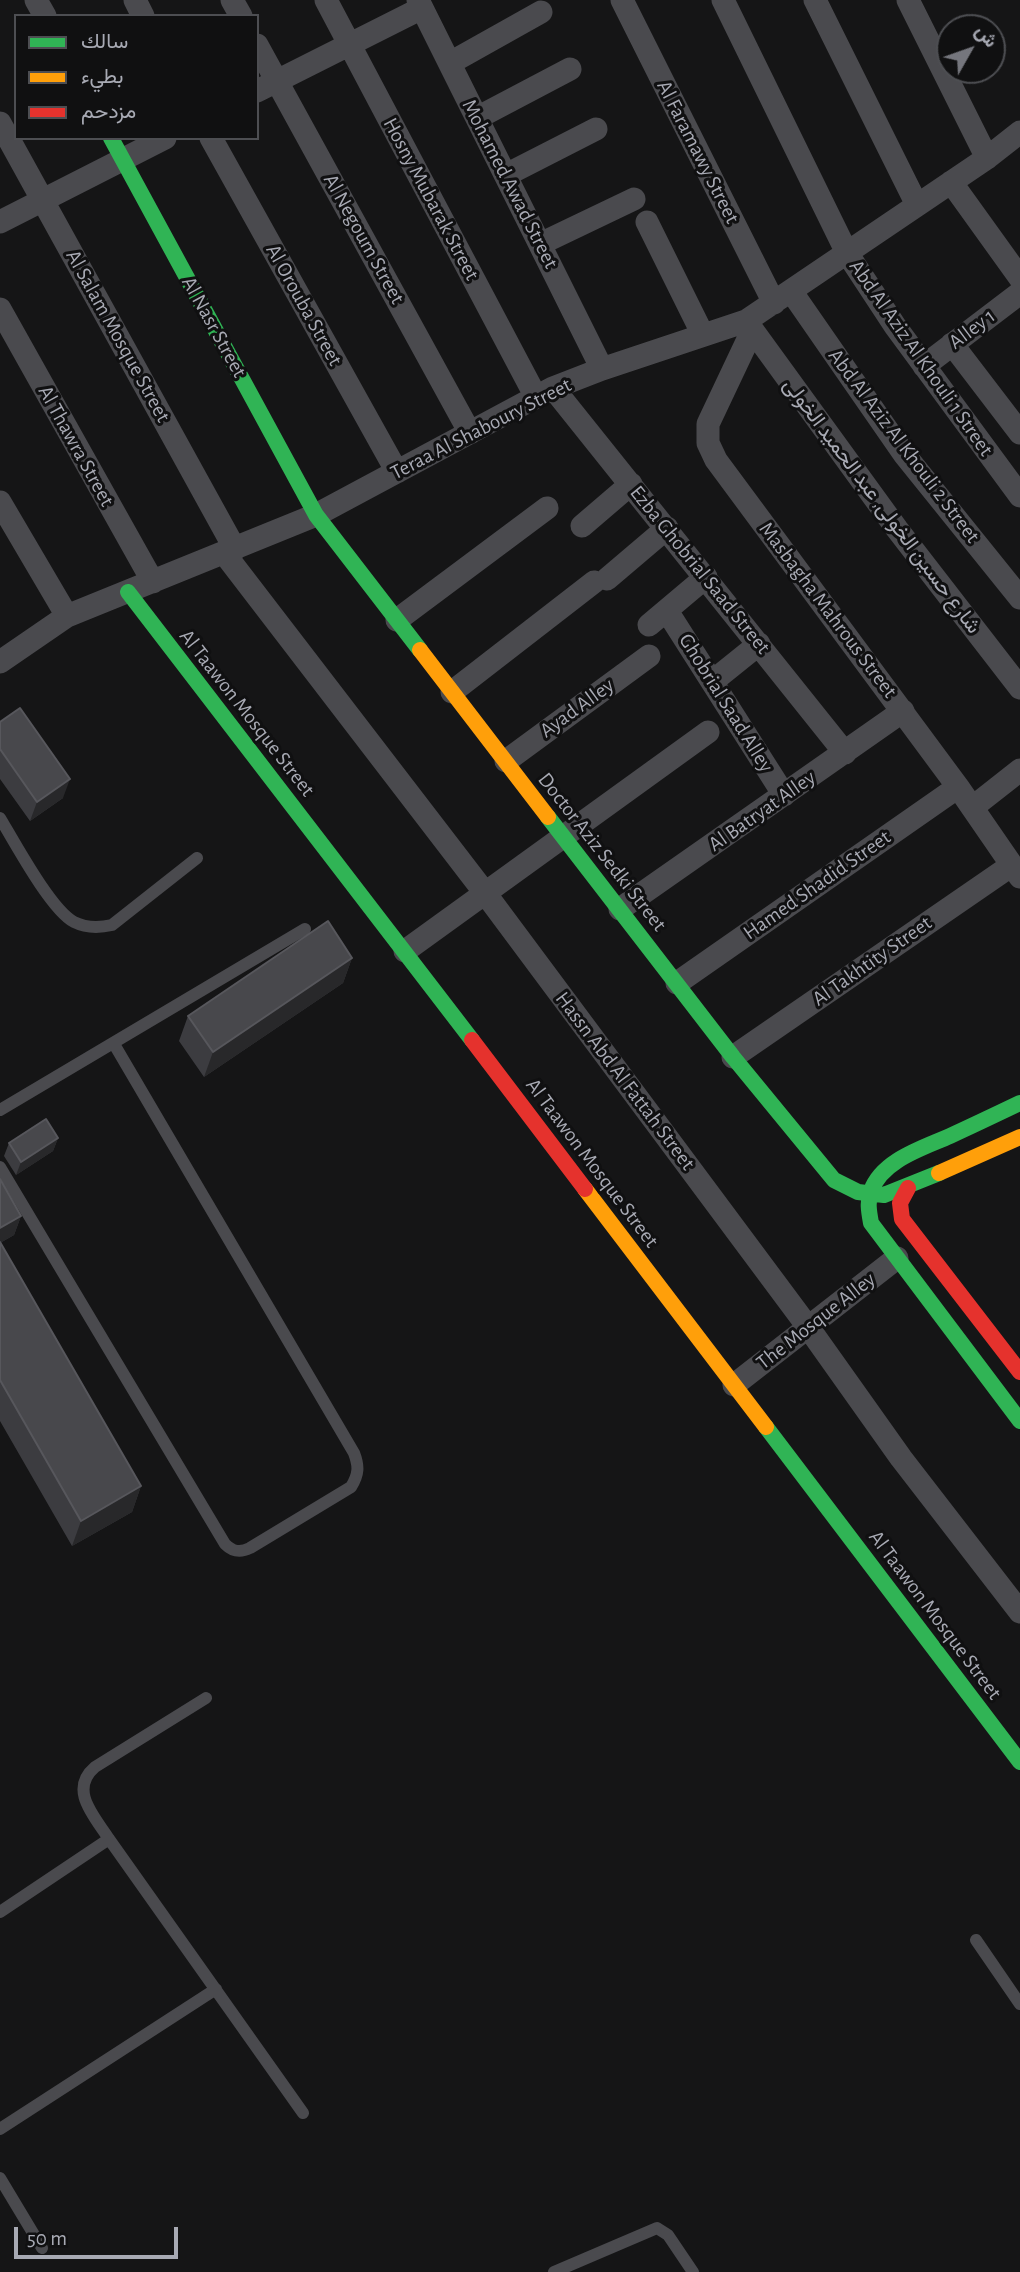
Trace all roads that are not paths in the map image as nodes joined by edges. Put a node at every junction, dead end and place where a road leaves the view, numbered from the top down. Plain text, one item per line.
1 (326, 0) edge
2 (622, 0) edge
3 (723, 0) edge
4 (815, 0) edge
5 (908, 0) edge
6 (420, 4) edge
7 (541, 12) dead end
8 (349, 45) junction
9 (259, 53) edge
10 (450, 64) junction
11 (570, 69) dead end
12 (267, 86) edge
13 (478, 118) junction
14 (0, 123) edge
15 (596, 129) dead end
16 (1020, 132) edge
17 (112, 140) edge
18 (161, 140) edge
19 (212, 140) edge
20 (987, 158) junction
21 (123, 160) junction
22 (506, 175) junction
23 (951, 182) junction
24 (634, 199) dead end
25 (44, 200) junction
26 (917, 205) junction
27 (0, 222) edge
28 (647, 222) dead end
29 (540, 244) junction
30 (847, 253) junction
31 (1020, 278) edge
32 (1020, 293) edge
33 (783, 297) junction
34 (0, 309) edge
35 (749, 326) junction
36 (704, 335) junction
37 (952, 344) junction
38 (924, 366) junction
39 (602, 369) junction
40 (545, 393) junction
41 (470, 433) junction
42 (1020, 433) edge
43 (989, 454) junction
44 (397, 472) junction
45 (631, 484) junction
46 (1020, 496) edge
47 (0, 502) edge
48 (547, 508) dead end
49 (316, 515) junction
50 (582, 526) dead end
51 (667, 528) junction
52 (230, 551) junction
53 (706, 577) junction
54 (153, 582) junction
55 (128, 592) junction
56 (1020, 598) edge
57 (67, 616) junction
58 (397, 620) junction
59 (759, 644) junction
60 (649, 656) dead end
61 (0, 662) edge
62 (713, 681) junction
63 (1020, 688) edge
64 (452, 692) junction
65 (903, 712) junction
66 (708, 732) dead end
67 (845, 753) junction
68 (506, 761) junction
69 (1020, 770) edge
70 (958, 787) junction
71 (784, 795) junction
72 (973, 807) junction
73 (1, 821) edge
74 (565, 837) junction
75 (197, 858) dead end
76 (1016, 871) edge
77 (485, 893) junction
78 (620, 909) junction
79 (305, 929) dead end
80 (405, 951) junction
81 (677, 983) junction
82 (114, 1044) junction
83 (733, 1057) junction
84 (1020, 1104) edge
85 (0, 1110) edge
86 (1020, 1137) edge
87 (0, 1167) edge
88 (908, 1188) junction
89 (870, 1194) junction
90 (897, 1258) junction
91 (808, 1327) junction
92 (1020, 1372) edge
93 (734, 1385) junction
94 (1020, 1421) edge
95 (1020, 1612) edge
96 (206, 1698) dead end
97 (1020, 1762) edge
98 (109, 1839) junction
99 (0, 1912) edge
100 (976, 1940) dead end
101 (216, 1989) junction
102 (1020, 2004) edge
103 (303, 2113) dead end
104 (0, 2129) edge
105 (0, 2178) edge
106 (42, 2248) dead end
107 (554, 2272) edge
108 (693, 2272) edge

1 - 8 street, Hosny Mubarak Street
2 - 33 street, Al Faramawy Street
3 - 30 street, Abd Al Aziz Al Khouli 1 Street
4 - 26 street
5 - 20 street
6 - 8 street
6 - 10 street, Mohamed Awad Street
7 - 10 street
8 - 12 street
8 - 40 street, Hosny Mubarak Street
9 - 12 street, Al Negoum Street
10 - 13 street, Mohamed Awad Street
11 - 13 street
12 - 41 street, Al Negoum Street
13 - 22 street, Mohamed Awad Street
14 - 25 street, Al Salam Mosque Street
15 - 22 street
16 - 20 street, Teraa Al Shaboury Street
17 - 21 street, Al Nasr Street
18 - 21 street
19 - 44 street, Al Orouba Street
20 - 23 street, Teraa Al Shaboury Street
21 - 25 street
21 - 49 street, Al Nasr Street
22 - 29 street, Mohamed Awad Street
23 - 26 street, Teraa Al Shaboury Street
23 - 31 street
24 - 29 street
25 - 27 street
25 - 52 street, Al Salam Mosque Street
26 - 30 street, Teraa Al Shaboury Street
28 - 36 street
29 - 39 street, Mohamed Awad Street
30 - 33 street, Teraa Al Shaboury Street
30 - 38 street, Abd Al Aziz Al Khouli 1 Street
32 - 37 street, Alley 1
33 - 35 street, Teraa Al Shaboury Street
33 - 56 street, Abd Al Aziz Al Khouli 2 Street
34 - 54 street, Al Thawra Street
35 - 36 street, Teraa Al Shaboury Street
35 - 63 street, شارع حسين الخولى, عبد الحميد الخولى
35 - 65 street, Masbagha Mahrous Street
36 - 39 street, Teraa Al Shaboury Street
37 - 38 street, Alley 1
37 - 42 street
38 - 43 street, Abd Al Aziz Al Khouli 1 Street
39 - 40 street, Teraa Al Shaboury Street
40 - 41 street, Teraa Al Shaboury Street
40 - 45 street, Ezba Ghobrial Saad Street
41 - 44 street, Teraa Al Shaboury Street
42 - 43 street
43 - 46 street, Abd Al Aziz Al Khouli 1 Street
44 - 49 street, Teraa Al Shaboury Street
45 - 50 street
45 - 51 street, Ezba Ghobrial Saad Street
47 - 57 street
48 - 58 street
49 - 52 street, Teraa Al Shaboury Street
49 - 58 street, Doctor Aziz Sedki Street
51 - 53 street, Ezba Ghobrial Saad Street
51 - 64 street
52 - 54 street, Teraa Al Shaboury Street
52 - 77 street, Hassn Abd Al Fattah Street
53 - 59 street, Ezba Ghobrial Saad Street
53 - 62 street, Ghobrial Saad Alley
54 - 55 street, Teraa Al Shaboury Street
55 - 57 street, Teraa Al Shaboury Street
55 - 80 street, Al Taawon Mosque Street
57 - 61 street, Teraa Al Shaboury Street
58 - 64 street, Doctor Aziz Sedki Street
59 - 62 street
59 - 67 street, Ezba Ghobrial Saad Street
60 - 68 street, Ayad Alley
62 - 71 street, Ghobrial Saad Alley
64 - 68 street, Doctor Aziz Sedki Street
65 - 67 street, Al Batryat Alley
65 - 70 street, Masbagha Mahrous Street
66 - 74 street
67 - 71 street, Al Batryat Alley
68 - 74 street, Doctor Aziz Sedki Street
69 - 72 street
70 - 72 street, Masbagha Mahrous Street
70 - 81 street, Hamed Shadid Street
71 - 78 street, Al Batryat Alley
72 - 76 street, Masbagha Mahrous Street
73 - 75 lane
74 - 77 street
74 - 78 street, Doctor Aziz Sedki Street
76 - 83 street, Al Takhtity Street
77 - 80 street
77 - 91 street, Hassn Abd Al Fattah Street
78 - 81 street, Doctor Aziz Sedki Street
79 - 82 lane
80 - 93 street, Al Taawon Mosque Street
81 - 83 street, Doctor Aziz Sedki Street
82 - 85 lane
82 - 87 lane
83 - 89 street, Doctor Aziz Sedki Street
84 - 89 street
86 - 88 street, Doctor Aziz Sedki Street
88 - 89 street, Doctor Aziz Sedki Street
88 - 92 street
89 - 90 street
90 - 91 street, The Mosque Alley
90 - 94 street
91 - 93 street, The Mosque Alley
91 - 95 street, Hassn Abd Al Fattah Street
93 - 97 street, Al Taawon Mosque Street
96 - 98 lane
98 - 99 lane
98 - 101 lane
100 - 102 lane
101 - 103 lane
101 - 104 lane
105 - 106 lane
107 - 108 lane

